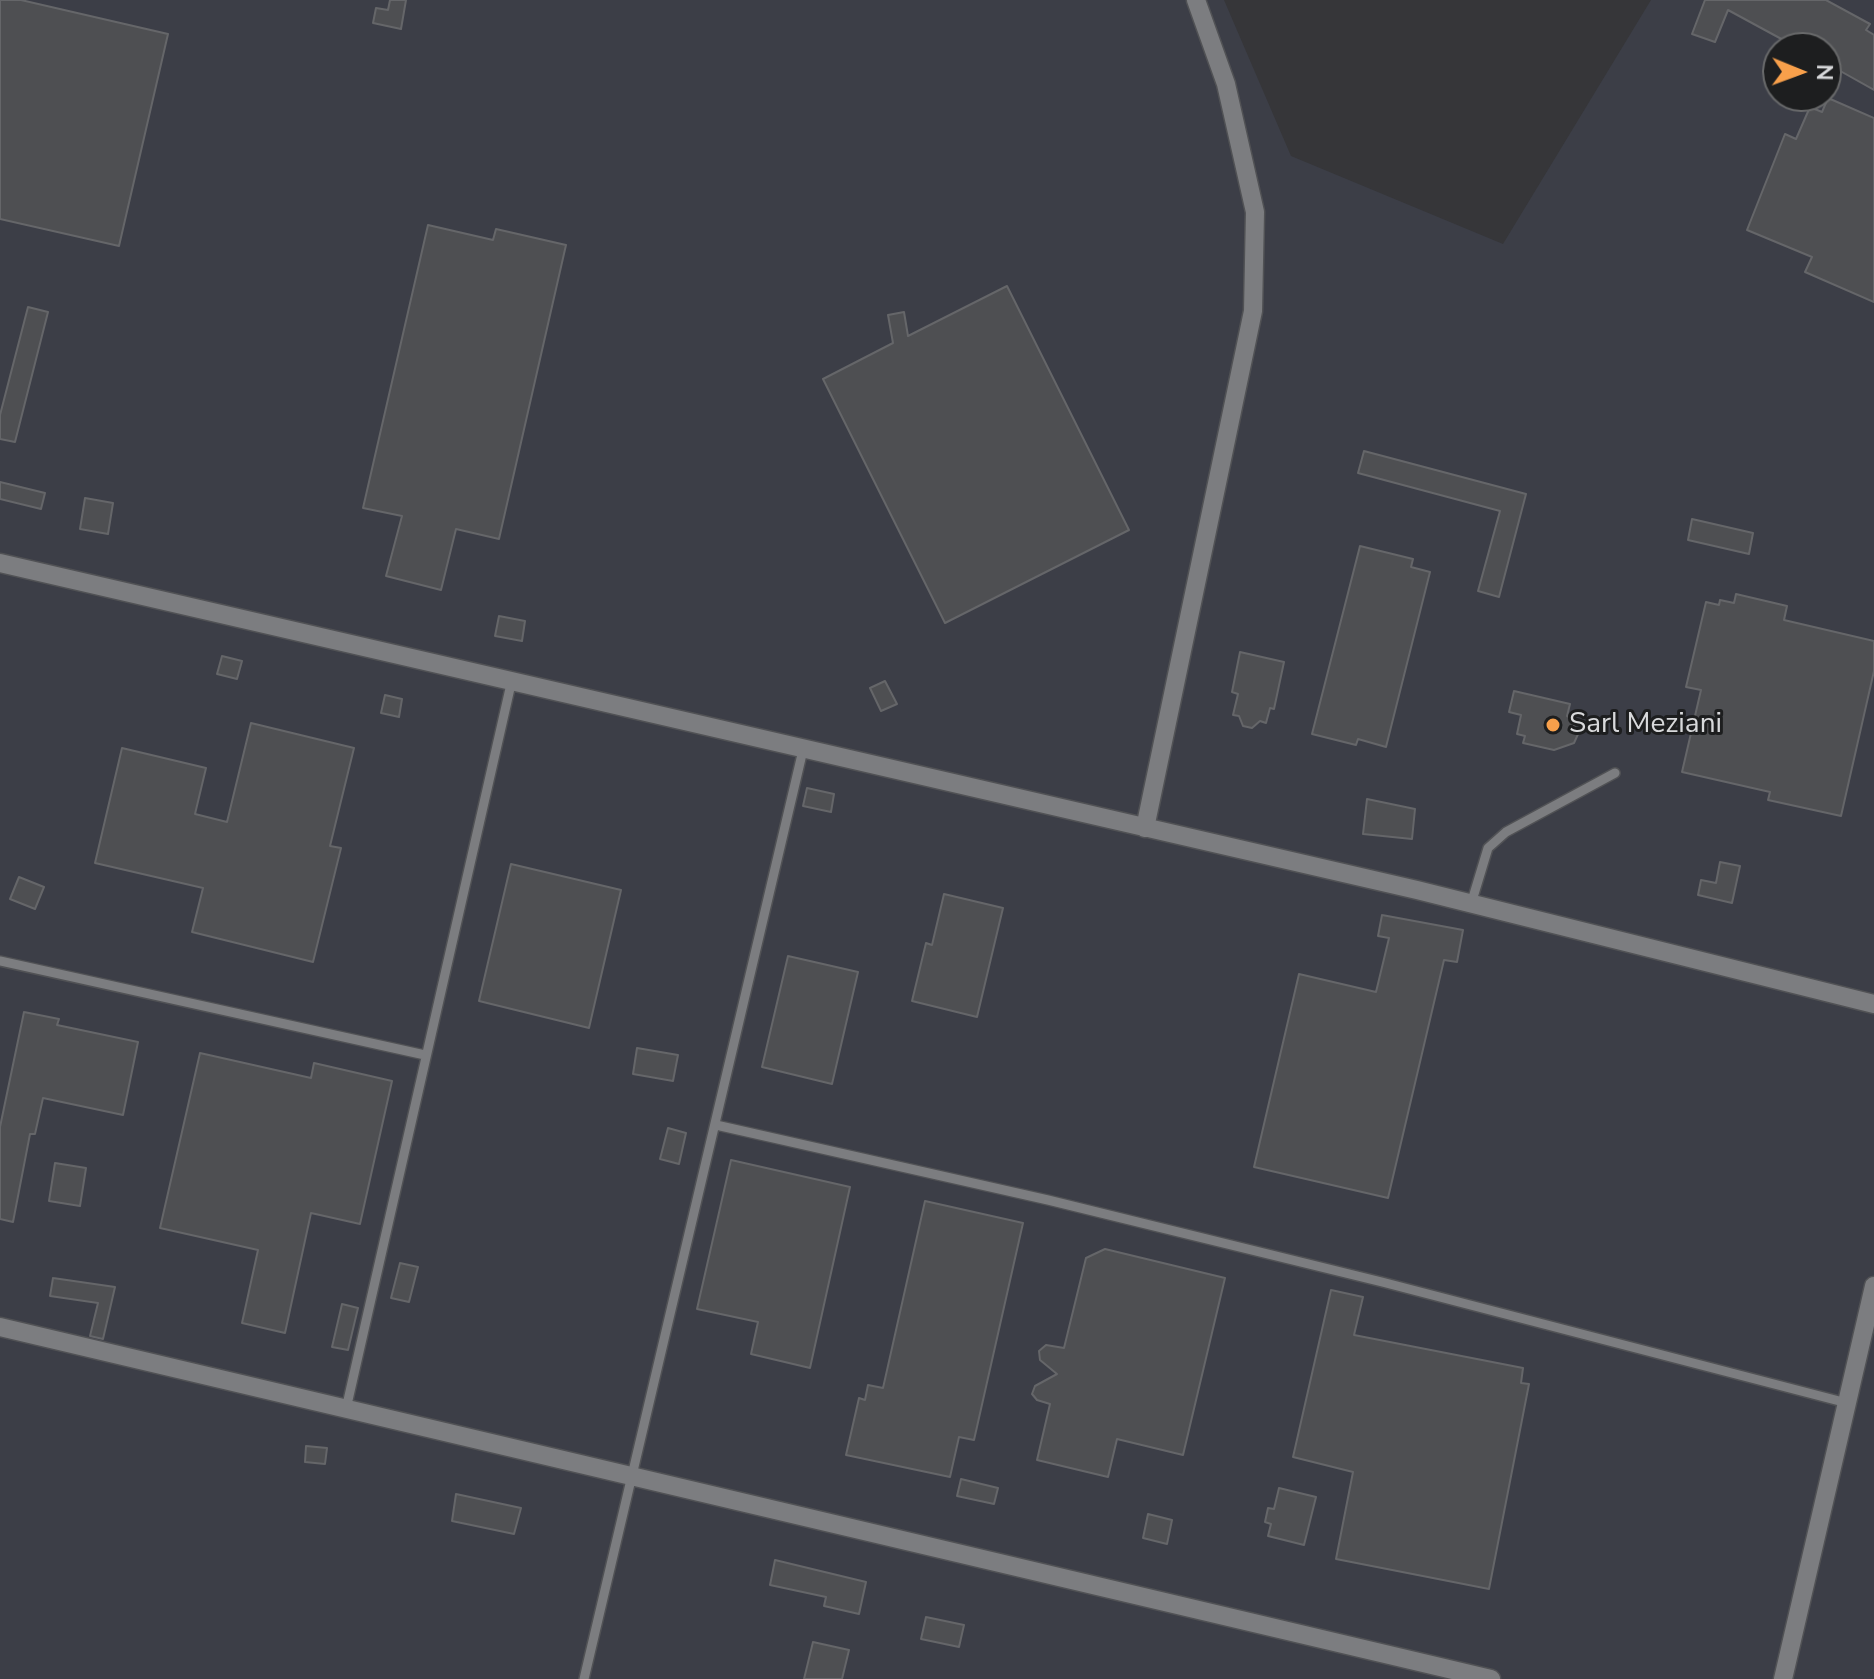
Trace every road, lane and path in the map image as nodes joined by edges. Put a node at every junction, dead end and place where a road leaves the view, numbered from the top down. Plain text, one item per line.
1 (1196, 0) edge
2 (0, 563) edge
3 (511, 684) junction
4 (803, 750) junction
5 (1615, 773) dead end
6 (1145, 828) junction
7 (1471, 904) junction
8 (0, 961) edge
9 (1874, 1004) edge
10 (425, 1055) junction
11 (716, 1125) junction
12 (1874, 1286) edge
13 (0, 1327) edge
14 (1847, 1403) junction
15 (346, 1409) junction
16 (632, 1477) junction
17 (584, 1679) edge
18 (1491, 1679) edge
19 (1783, 1679) edge

1 - 6 street
2 - 3 street
3 - 4 street
3 - 10 lane
4 - 6 street
4 - 11 lane
5 - 7 lane
6 - 7 street
7 - 9 street
8 - 10 lane
10 - 15 lane
11 - 14 lane
11 - 16 lane
12 - 14 street
13 - 15 street
14 - 19 street
15 - 16 street
16 - 17 lane
16 - 18 street

